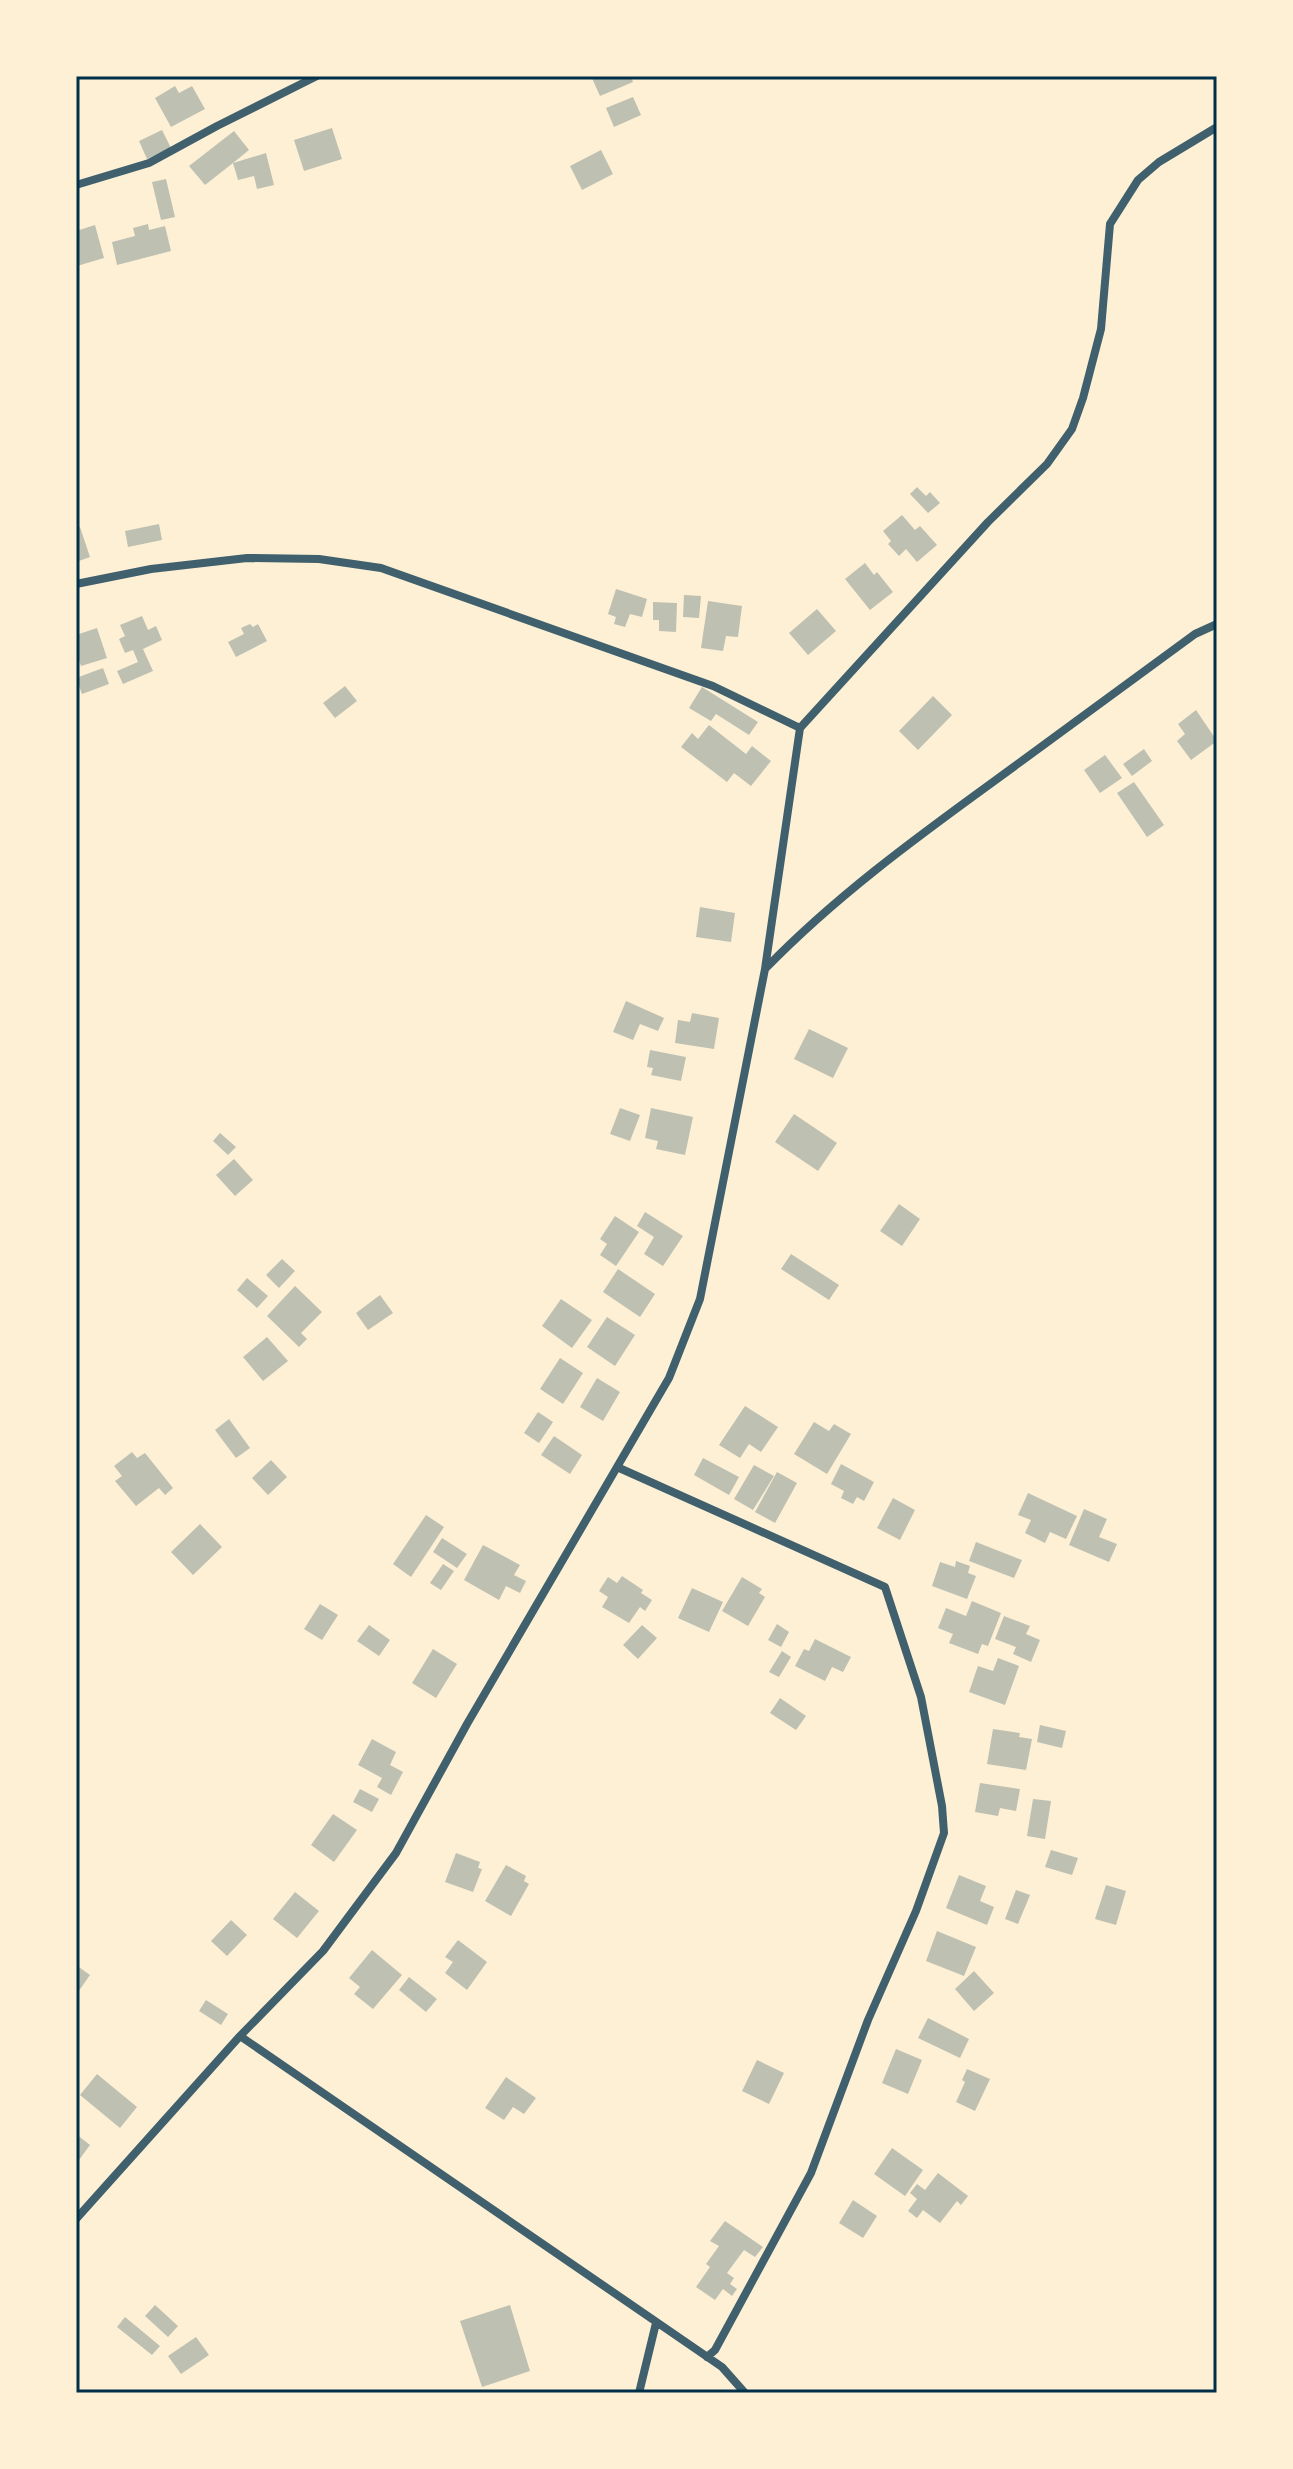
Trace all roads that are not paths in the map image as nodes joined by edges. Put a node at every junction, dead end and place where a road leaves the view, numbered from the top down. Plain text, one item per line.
1 (317, 76) edge
2 (1217, 127) edge
3 (76, 185) edge
4 (76, 584) edge
5 (1217, 624) edge
6 (800, 728) junction
7 (765, 969) junction
8 (617, 1467) junction
9 (240, 2036) junction
10 (76, 2219) edge
11 (656, 2323) junction
12 (707, 2357) junction
13 (639, 2393) edge
14 (745, 2393) edge

1 - 3 street
2 - 6 street
4 - 6 street
5 - 7 street
6 - 7 street
7 - 8 street
8 - 9 street
8 - 12 street
9 - 10 street
9 - 11 street
11 - 12 street
11 - 13 street
12 - 14 street

